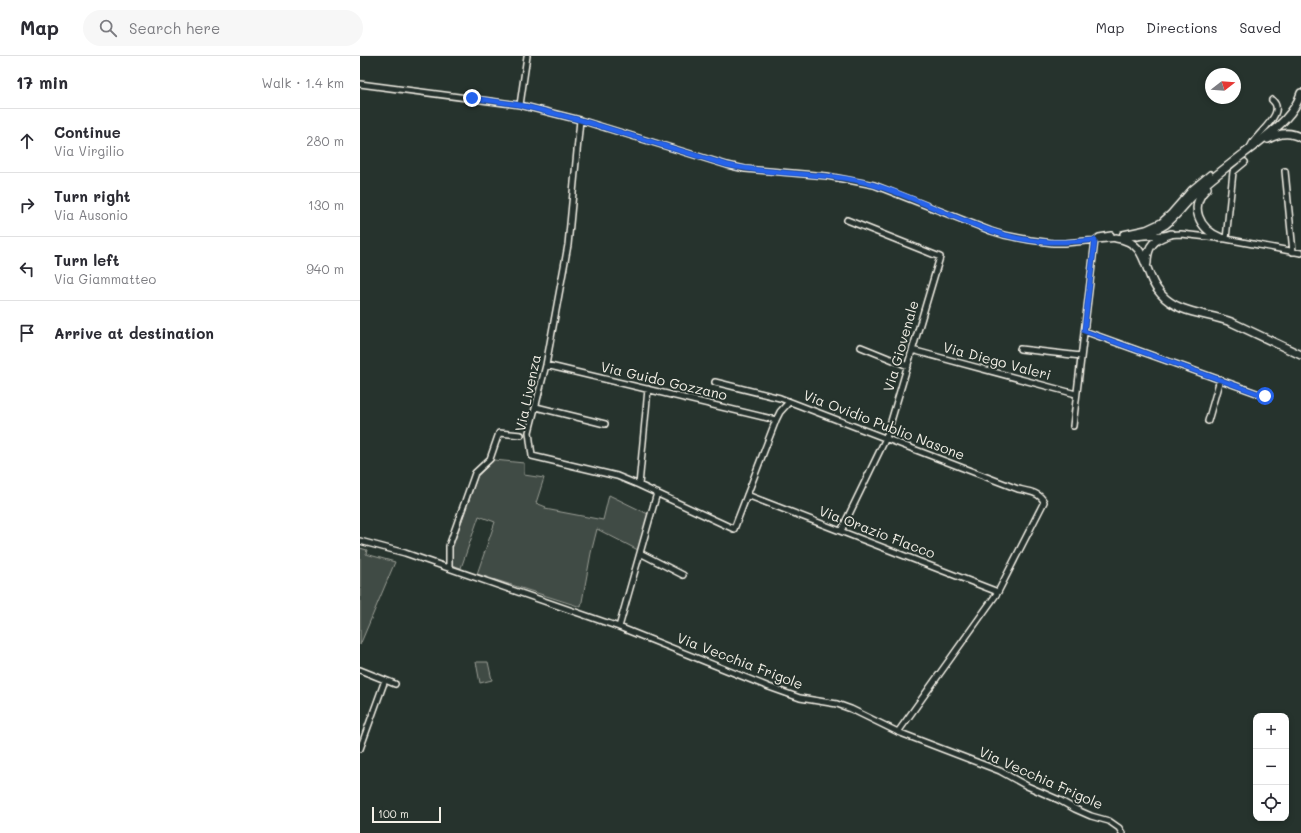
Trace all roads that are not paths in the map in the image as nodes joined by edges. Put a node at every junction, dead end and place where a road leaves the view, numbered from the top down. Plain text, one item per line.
1 (527, 56) edge
2 (360, 84) edge
3 (1301, 93) edge
4 (1272, 100) dead end
5 (520, 105) junction
6 (580, 120) junction
7 (1301, 138) edge
8 (1250, 146) junction
9 (1245, 162) dead end
10 (1285, 172) dead end
11 (1210, 174) dead end
12 (848, 220) dead end
13 (1171, 234) junction
14 (1138, 236) junction
15 (1116, 238) junction
16 (1223, 238) junction
17 (1095, 240) junction
18 (1293, 252) junction
19 (1301, 253) edge
20 (1149, 273) junction
21 (1084, 331) junction
22 (861, 347) dead end
23 (1284, 347) junction
24 (1020, 349) dead end
25 (912, 350) junction
26 (1301, 355) edge
27 (1081, 356) junction
28 (1301, 360) edge
29 (546, 365) junction
30 (908, 366) junction
31 (1220, 379) junction
32 (715, 382) dead end
33 (648, 389) junction
34 (1076, 394) junction
35 (1265, 396) dead end
36 (789, 402) junction
37 (536, 407) junction
38 (776, 420) junction
39 (1208, 421) dead end
40 (605, 424) dead end
41 (1073, 426) dead end
42 (521, 435) dead end
43 (886, 438) junction
44 (639, 485) junction
45 (657, 493) junction
46 (747, 495) junction
47 (840, 531) junction
48 (360, 541) edge
49 (640, 553) junction
50 (449, 568) junction
51 (683, 575) dead end
52 (998, 592) junction
53 (619, 626) junction
54 (360, 670) edge
55 (385, 680) junction
56 (395, 684) dead end
57 (898, 732) junction
58 (360, 749) edge
59 (1122, 833) edge

1 - 5 street
2 - 5 street
3 - 8 highway
4 - 8 street
5 - 6 street
6 - 17 street
6 - 29 street, Via Livenza
7 - 16 highway
8 - 14 highway
9 - 16 street
10 - 18 street
11 - 17 street
12 - 25 street, Via Giovenale
13 - 14 street
13 - 16 street
13 - 20 highway
14 - 15 street
15 - 17 street
15 - 20 highway
16 - 18 street
17 - 21 street
18 - 19 street
20 - 23 highway
21 - 27 street
21 - 31 street
22 - 30 street
23 - 26 highway
23 - 28 highway
24 - 27 street
25 - 30 street, Via Giovenale
25 - 34 street, Via Diego Valeri
27 - 34 street
29 - 33 street, Via Guido Gozzano
29 - 37 street, Via Livenza
30 - 43 street, Via Giovenale
31 - 35 street
31 - 39 street
32 - 36 street, Via Ovidio Publio Nasone
33 - 38 street, Via Guido Gozzano
33 - 44 street
34 - 41 street
36 - 38 street
36 - 43 street, Via Ovidio Publio Nasone
37 - 40 street
37 - 44 street, Via Livenza
38 - 46 street
42 - 50 street
43 - 47 street, Via Giovenale
43 - 52 street, Via Ovidio Publio Nasone
44 - 45 street, Via Livenza
45 - 46 street, Via Livenza
45 - 49 street
46 - 47 street, Via Orazio Flacco
47 - 52 street, Via Orazio Flacco
48 - 50 street, Via Vecchia Frigole
49 - 51 street
49 - 53 street
50 - 53 street, Via Vecchia Frigole
52 - 57 street
53 - 57 street, Via Vecchia Frigole
54 - 55 street
55 - 56 street
55 - 58 street
57 - 59 street, Via Vecchia Frigole

